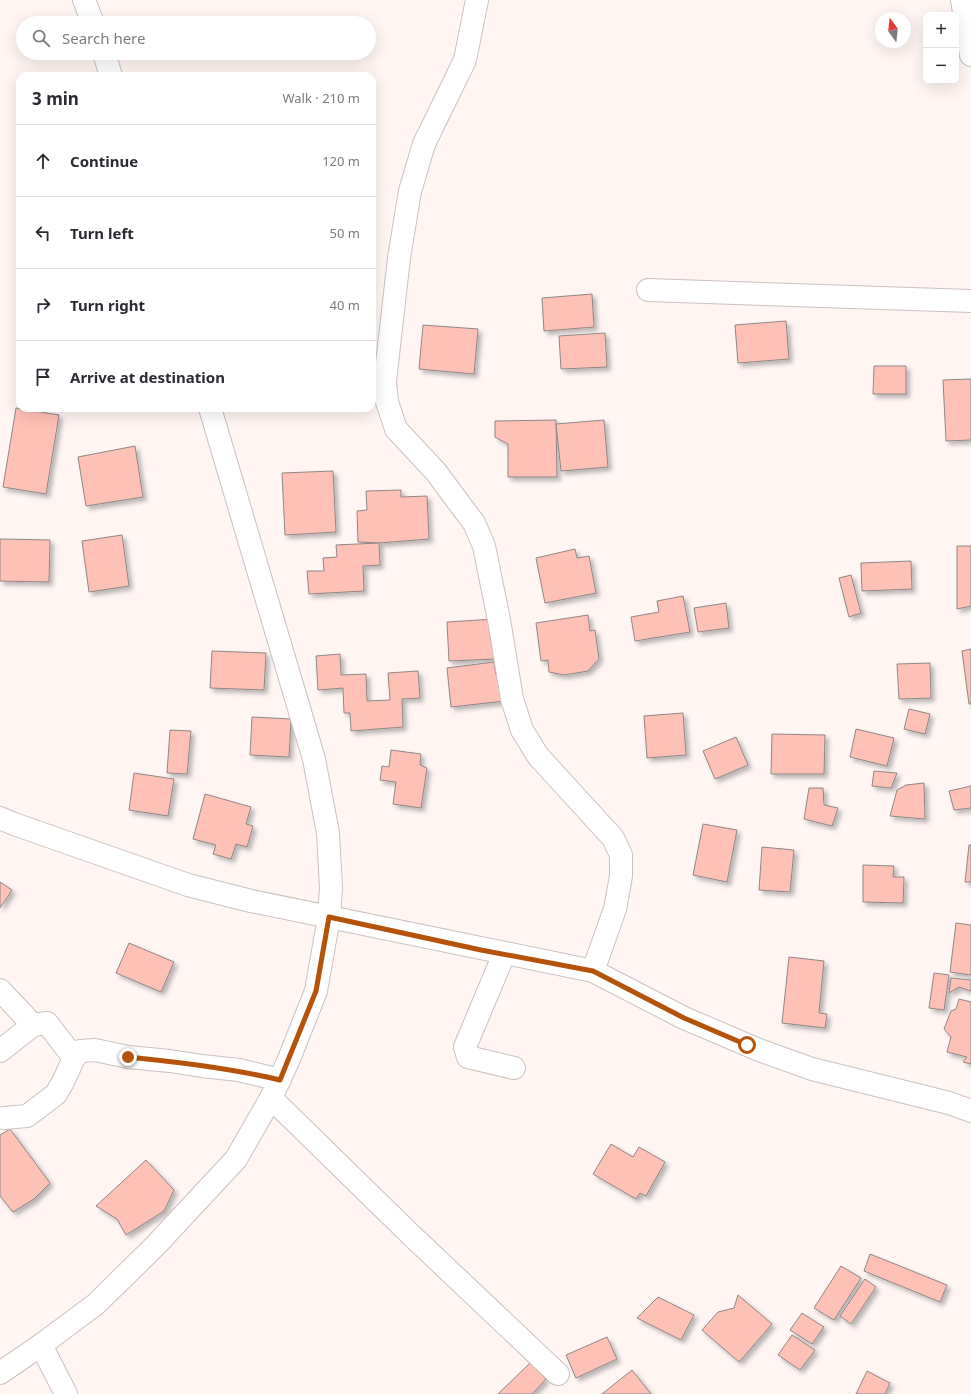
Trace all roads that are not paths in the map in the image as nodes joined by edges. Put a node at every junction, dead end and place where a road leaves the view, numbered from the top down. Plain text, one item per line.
1 (84, 0) edge
2 (477, 0) edge
3 (962, 0) edge
4 (90, 16) edge
5 (971, 55) edge
6 (106, 60) edge
7 (110, 72) edge
8 (648, 290) dead end
9 (971, 301) edge
10 (211, 412) edge
11 (0, 818) edge
12 (329, 917) junction
13 (504, 954) junction
14 (593, 971) junction
15 (0, 990) edge
16 (33, 1025) junction
17 (0, 1051) edge
18 (74, 1058) junction
19 (514, 1068) dead end
20 (275, 1089) junction
21 (971, 1111) edge
22 (4, 1118) dead end
23 (41, 1345) junction
24 (0, 1372) edge
25 (558, 1374) dead end
26 (66, 1394) edge

1 - 4 street
2 - 14 street
3 - 5 street
6 - 7 street
8 - 9 street
10 - 12 street
11 - 12 street
12 - 13 street
12 - 20 street
13 - 14 street
13 - 19 street
14 - 21 street
15 - 16 street
16 - 17 street
16 - 18 street
18 - 20 street
18 - 22 street
20 - 23 street
20 - 25 street
23 - 24 street
23 - 26 street

